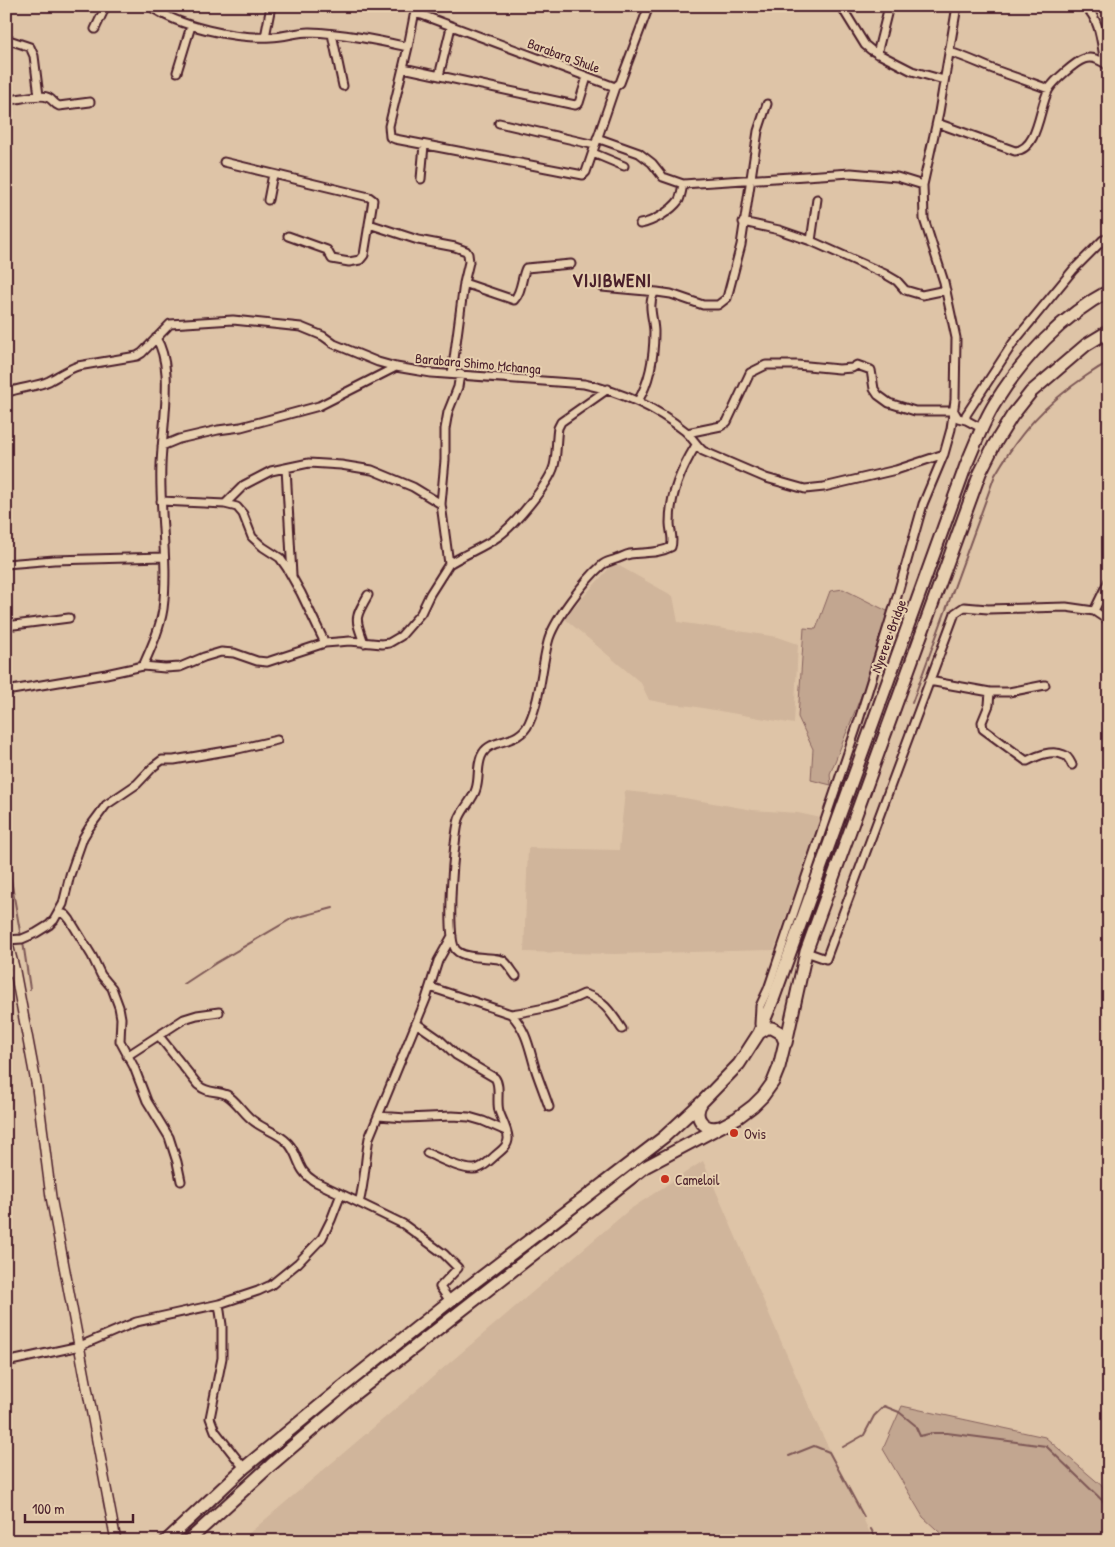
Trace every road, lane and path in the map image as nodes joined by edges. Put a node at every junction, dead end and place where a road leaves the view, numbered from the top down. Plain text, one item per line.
1 (106, 6) edge
2 (150, 6) edge
3 (271, 6) edge
4 (418, 6) edge
5 (649, 6) edge
6 (841, 6) edge
7 (889, 6) edge
8 (957, 6) edge
9 (1085, 6) edge
10 (422, 15) junction
11 (191, 26) junction
12 (451, 27) junction
13 (95, 29) dead end
14 (332, 34) junction
15 (266, 38) junction
16 (6, 39) edge
17 (408, 47) junction
18 (949, 52) junction
19 (877, 54) junction
20 (1107, 65) edge
21 (403, 68) junction
22 (177, 72) dead end
23 (439, 76) junction
24 (587, 77) junction
25 (944, 80) junction
26 (344, 86) dead end
27 (615, 87) junction
28 (1048, 90) junction
29 (39, 96) junction
30 (6, 102) edge
31 (90, 102) dead end
32 (767, 104) dead end
33 (499, 123) dead end
34 (937, 123) junction
35 (596, 142) junction
36 (424, 144) junction
37 (593, 153) junction
38 (224, 162) dead end
39 (624, 166) dead end
40 (273, 174) junction
41 (421, 179) dead end
42 (750, 179) junction
43 (683, 184) junction
44 (924, 185) junction
45 (268, 200) dead end
46 (817, 200) dead end
47 (743, 222) junction
48 (369, 224) junction
49 (640, 224) dead end
50 (288, 236) dead end
51 (1109, 238) edge
52 (811, 241) junction
53 (571, 264) dead end
54 (464, 284) junction
55 (602, 287) dead end
56 (946, 290) junction
57 (1109, 291) edge
58 (657, 292) junction
59 (1109, 331) edge
60 (156, 338) junction
61 (396, 367) junction
62 (452, 374) junction
63 (460, 374) junction
64 (608, 389) junction
65 (6, 393) edge
66 (638, 401) junction
67 (954, 410) junction
68 (966, 420) junction
69 (983, 429) junction
70 (687, 433) junction
71 (696, 445) junction
72 (162, 446) junction
73 (944, 454) junction
74 (286, 468) junction
75 (161, 501) junction
76 (225, 504) junction
77 (441, 504) junction
78 (164, 557) junction
79 (6, 564) edge
80 (449, 564) junction
81 (292, 578) junction
82 (1109, 580) edge
83 (368, 596) dead end
84 (894, 607) junction
85 (1094, 611) junction
86 (913, 613) junction
87 (69, 618) dead end
88 (1109, 621) edge
89 (6, 626) edge
90 (325, 643) junction
91 (364, 643) junction
92 (143, 666) junction
93 (929, 681) junction
94 (1045, 684) dead end
95 (6, 691) edge
96 (990, 692) junction
97 (277, 740) dead end
98 (1072, 764) dead end
99 (59, 912) junction
100 (452, 935) junction
101 (6, 939) edge
102 (806, 952) junction
103 (10, 973) edge
104 (516, 976) dead end
105 (430, 987) junction
106 (219, 1012) dead end
107 (511, 1014) junction
108 (416, 1023) junction
109 (622, 1028) dead end
110 (759, 1033) junction
111 (159, 1036) junction
112 (785, 1047) junction
113 (127, 1056) junction
114 (704, 1100) junction
115 (549, 1107) dead end
116 (378, 1116) junction
117 (723, 1126) junction
118 (506, 1131) junction
119 (427, 1153) dead end
120 (180, 1181) dead end
121 (341, 1194) junction
122 (359, 1203) junction
123 (450, 1301) junction
124 (219, 1304) junction
125 (80, 1346) junction
126 (6, 1362) edge
127 (244, 1468) junction
128 (116, 1541) edge
129 (166, 1541) edge
130 (188, 1541) edge

1 - 13 street
2 - 11 street
3 - 15 street
4 - 10 street
5 - 27 street
6 - 19 street
7 - 19 street
8 - 18 street
9 - 20 street
10 - 12 street, Barabara Shule
10 - 17 street
11 - 15 street
11 - 22 street
12 - 23 street
12 - 24 street, Barabara Shule
14 - 15 street
14 - 17 street
14 - 26 street
16 - 29 street
17 - 21 street
18 - 25 street
18 - 28 street
19 - 25 street
20 - 28 street
21 - 23 street
21 - 36 street
23 - 24 street
24 - 27 street, Barabara Shule
25 - 34 street
27 - 35 street
28 - 34 street
29 - 30 street
29 - 31 street
32 - 42 street
33 - 35 street
34 - 44 street
35 - 37 street
35 - 43 street
36 - 37 street
36 - 41 street
37 - 39 street
38 - 40 street
40 - 45 street
40 - 48 street
42 - 43 street
42 - 44 street
42 - 47 street
43 - 49 street
44 - 56 street
46 - 52 street
47 - 52 street
47 - 58 street
48 - 50 street
48 - 54 street
51 - 68 street
52 - 56 street
53 - 54 street
54 - 62 street
55 - 58 street
56 - 67 street
57 - 69 main road, Nyerere Bridge
58 - 66 street
59 - 102 main road
60 - 61 street, Barabara Shimo Mchanga
60 - 65 street, Barabara Shimo Mchanga
60 - 72 street
61 - 62 street, Barabara Shimo Mchanga
61 - 72 street
62 - 63 street, Barabara Shimo Mchanga
63 - 64 street, Barabara Shimo Mchanga
63 - 77 street
64 - 66 street, Barabara Shimo Mchanga
64 - 80 street
66 - 70 street, Barabara Shimo Mchanga
67 - 68 street
67 - 70 street
67 - 73 street
68 - 69 street
69 - 86 main road, Nyerere Bridge
70 - 71 street, Barabara Shimo Mchanga
71 - 73 street, Barabara Shimo Mchanga
71 - 100 street
72 - 75 street
73 - 84 street
74 - 76 street
74 - 77 street
74 - 81 street
75 - 76 street
75 - 78 street
76 - 81 street
77 - 80 street
78 - 79 street
78 - 92 street
80 - 91 street
81 - 90 street
82 - 85 street
83 - 91 street
84 - 86 street
84 - 110 street
85 - 88 street
85 - 93 street
86 - 110 main road, Nyerere Bridge
87 - 89 street
90 - 91 street
90 - 92 street
92 - 95 street
93 - 96 street
93 - 102 street
94 - 96 street
96 - 98 street
97 - 99 street
99 - 101 street
99 - 113 street
100 - 104 street
100 - 105 street
101 - 103 street
102 - 112 main road
103 - 125 street
105 - 107 street
105 - 108 street
106 - 111 street
107 - 109 street
107 - 115 street
108 - 116 street
108 - 118 street
110 - 112 main road
110 - 114 main road, Nyerere Bridge
111 - 113 street
111 - 121 street
112 - 117 main road
113 - 120 street
114 - 117 main road
114 - 123 main road, Nyerere Bridge
116 - 118 street
116 - 122 street
117 - 130 main road
118 - 119 street
121 - 122 street
121 - 124 street
122 - 123 street
123 - 127 main road, Nyerere Bridge
124 - 125 street
124 - 127 street
125 - 126 street
125 - 128 street
127 - 129 main road, Nyerere Bridge

